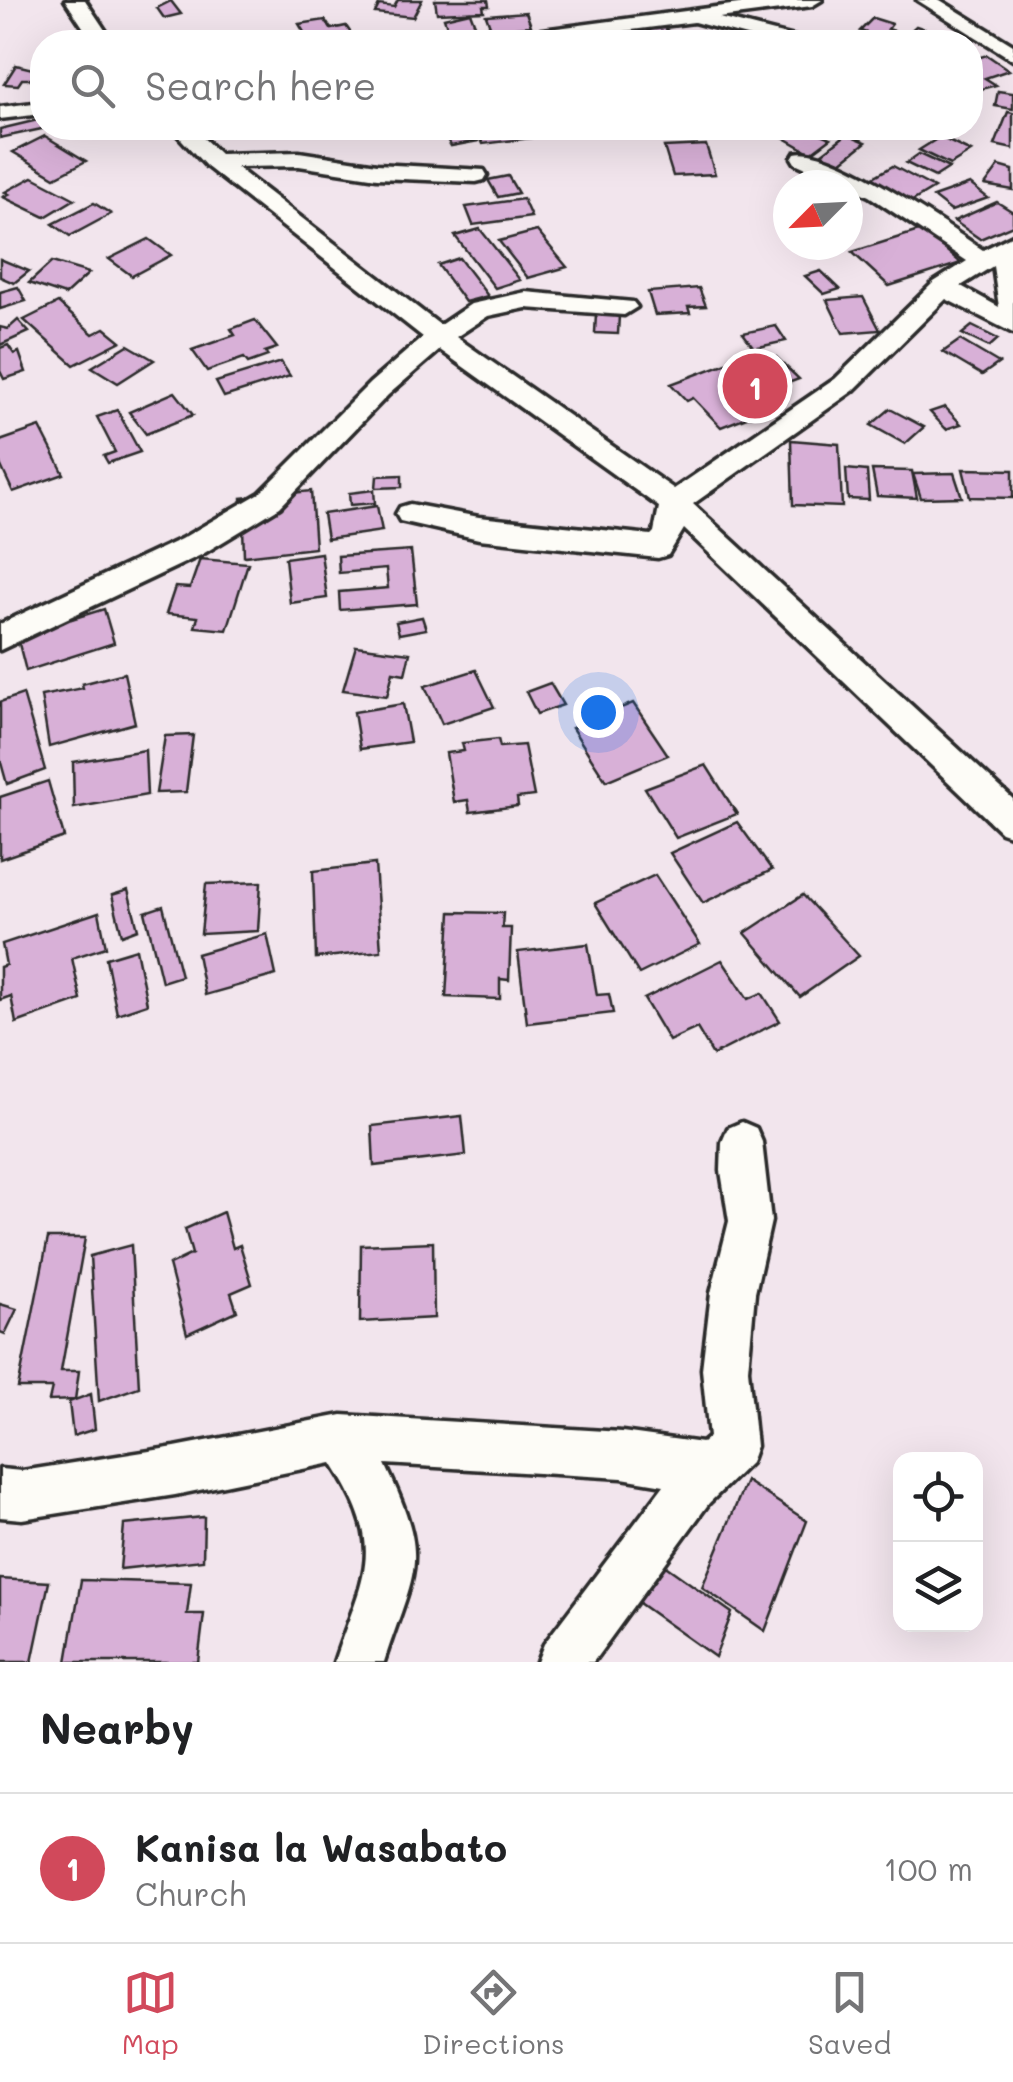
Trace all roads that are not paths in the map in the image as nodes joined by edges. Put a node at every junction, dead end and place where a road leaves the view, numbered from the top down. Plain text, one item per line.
1 (75, 0) edge
2 (812, 0) edge
3 (926, 0) edge
4 (688, 16) junction
5 (95, 30) edge
6 (586, 30) edge
7 (744, 30) edge
8 (974, 30) edge
9 (983, 35) edge
10 (1013, 54) edge
11 (30, 109) edge
12 (0, 113) edge
13 (192, 140) edge
14 (803, 158) dead end
15 (214, 161) junction
16 (476, 175) dead end
17 (999, 250) edge
18 (943, 287) junction
19 (624, 307) dead end
20 (1013, 315) edge
21 (1013, 326) edge
22 (439, 338) junction
23 (674, 503) junction
24 (410, 514) dead end
25 (0, 638) edge
26 (1013, 821) edge
27 (742, 1142) dead end
28 (342, 1438) junction
29 (711, 1468) junction
30 (0, 1493) edge
31 (359, 1662) edge
32 (562, 1662) edge

1 - 5 street
2 - 4 street
3 - 8 street
4 - 6 street
4 - 7 street
9 - 10 street
11 - 12 street
13 - 15 street
14 - 17 street
15 - 16 street
15 - 22 street
17 - 18 street
17 - 20 street
18 - 21 street
18 - 23 street
19 - 22 street
22 - 23 street
22 - 25 street
23 - 24 street
23 - 26 street
27 - 29 street
28 - 29 street
28 - 30 street
28 - 31 street
29 - 32 street

